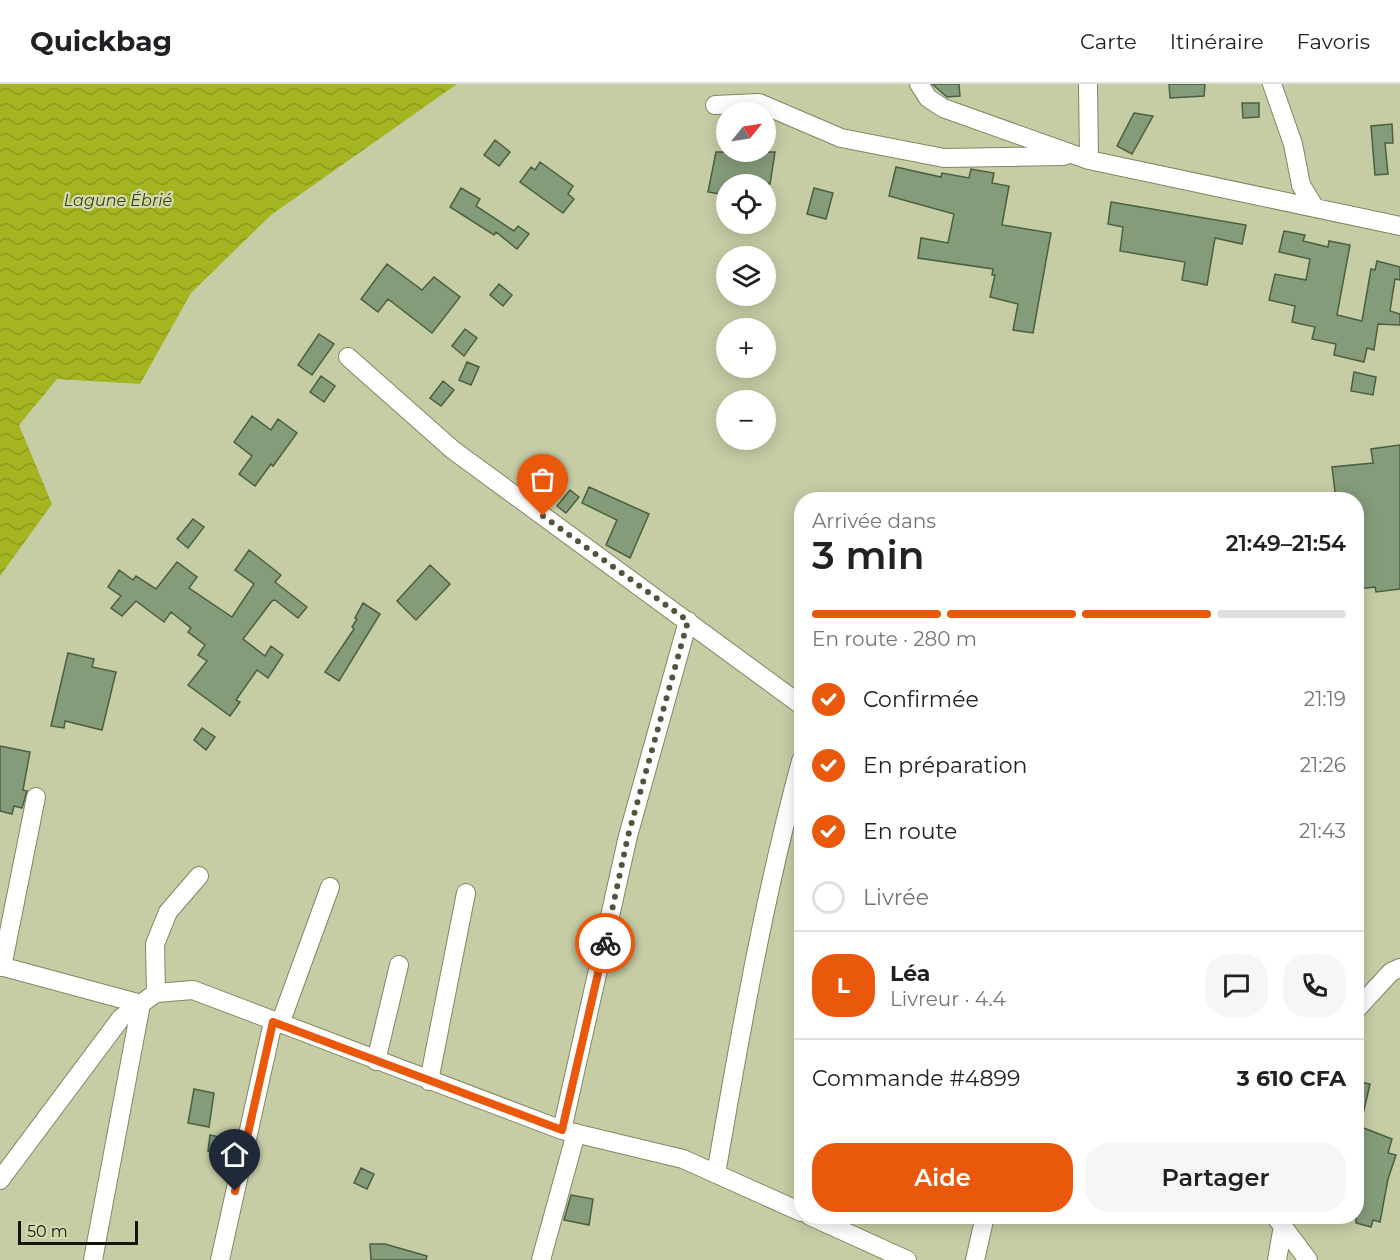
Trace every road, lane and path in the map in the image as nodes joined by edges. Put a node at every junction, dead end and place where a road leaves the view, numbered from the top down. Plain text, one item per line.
1 (920, 84) edge
2 (1088, 84) edge
3 (1272, 84) edge
4 (776, 110) edge
5 (1082, 158) junction
6 (1315, 208) junction
7 (1400, 226) edge
8 (348, 357) dead end
9 (688, 621) junction
10 (794, 700) edge
11 (794, 786) edge
12 (36, 797) dead end
13 (199, 876) dead end
14 (330, 887) dead end
15 (465, 893) dead end
16 (399, 965) dead end
17 (1, 967) edge
18 (1400, 968) edge
19 (156, 993) junction
20 (1364, 1001) edge
21 (141, 1004) junction
22 (277, 1023) junction
23 (375, 1061) junction
24 (429, 1081) junction
25 (569, 1131) junction
26 (716, 1174) junction
27 (0, 1180) edge
28 (794, 1209) edge
29 (841, 1224) edge
30 (983, 1224) edge
31 (1281, 1224) edge
32 (1284, 1224) edge
33 (93, 1260) edge
34 (220, 1260) edge
35 (541, 1260) edge
36 (907, 1260) edge
37 (975, 1260) edge
38 (1277, 1260) edge
39 (1308, 1260) edge

1 - 5 street
2 - 5 street
3 - 6 street
4 - 5 street
5 - 6 street
6 - 7 street
8 - 9 street
9 - 10 street
9 - 25 street
11 - 26 street
12 - 17 street
13 - 19 street
14 - 22 street
15 - 24 street
16 - 23 street
17 - 21 street
18 - 20 street
19 - 21 street
19 - 22 street
21 - 27 street
21 - 33 street
22 - 23 street
22 - 34 street
23 - 24 street
24 - 25 street
25 - 26 street
25 - 35 street
26 - 28 street
29 - 36 street
30 - 37 street
31 - 38 street
32 - 39 street

